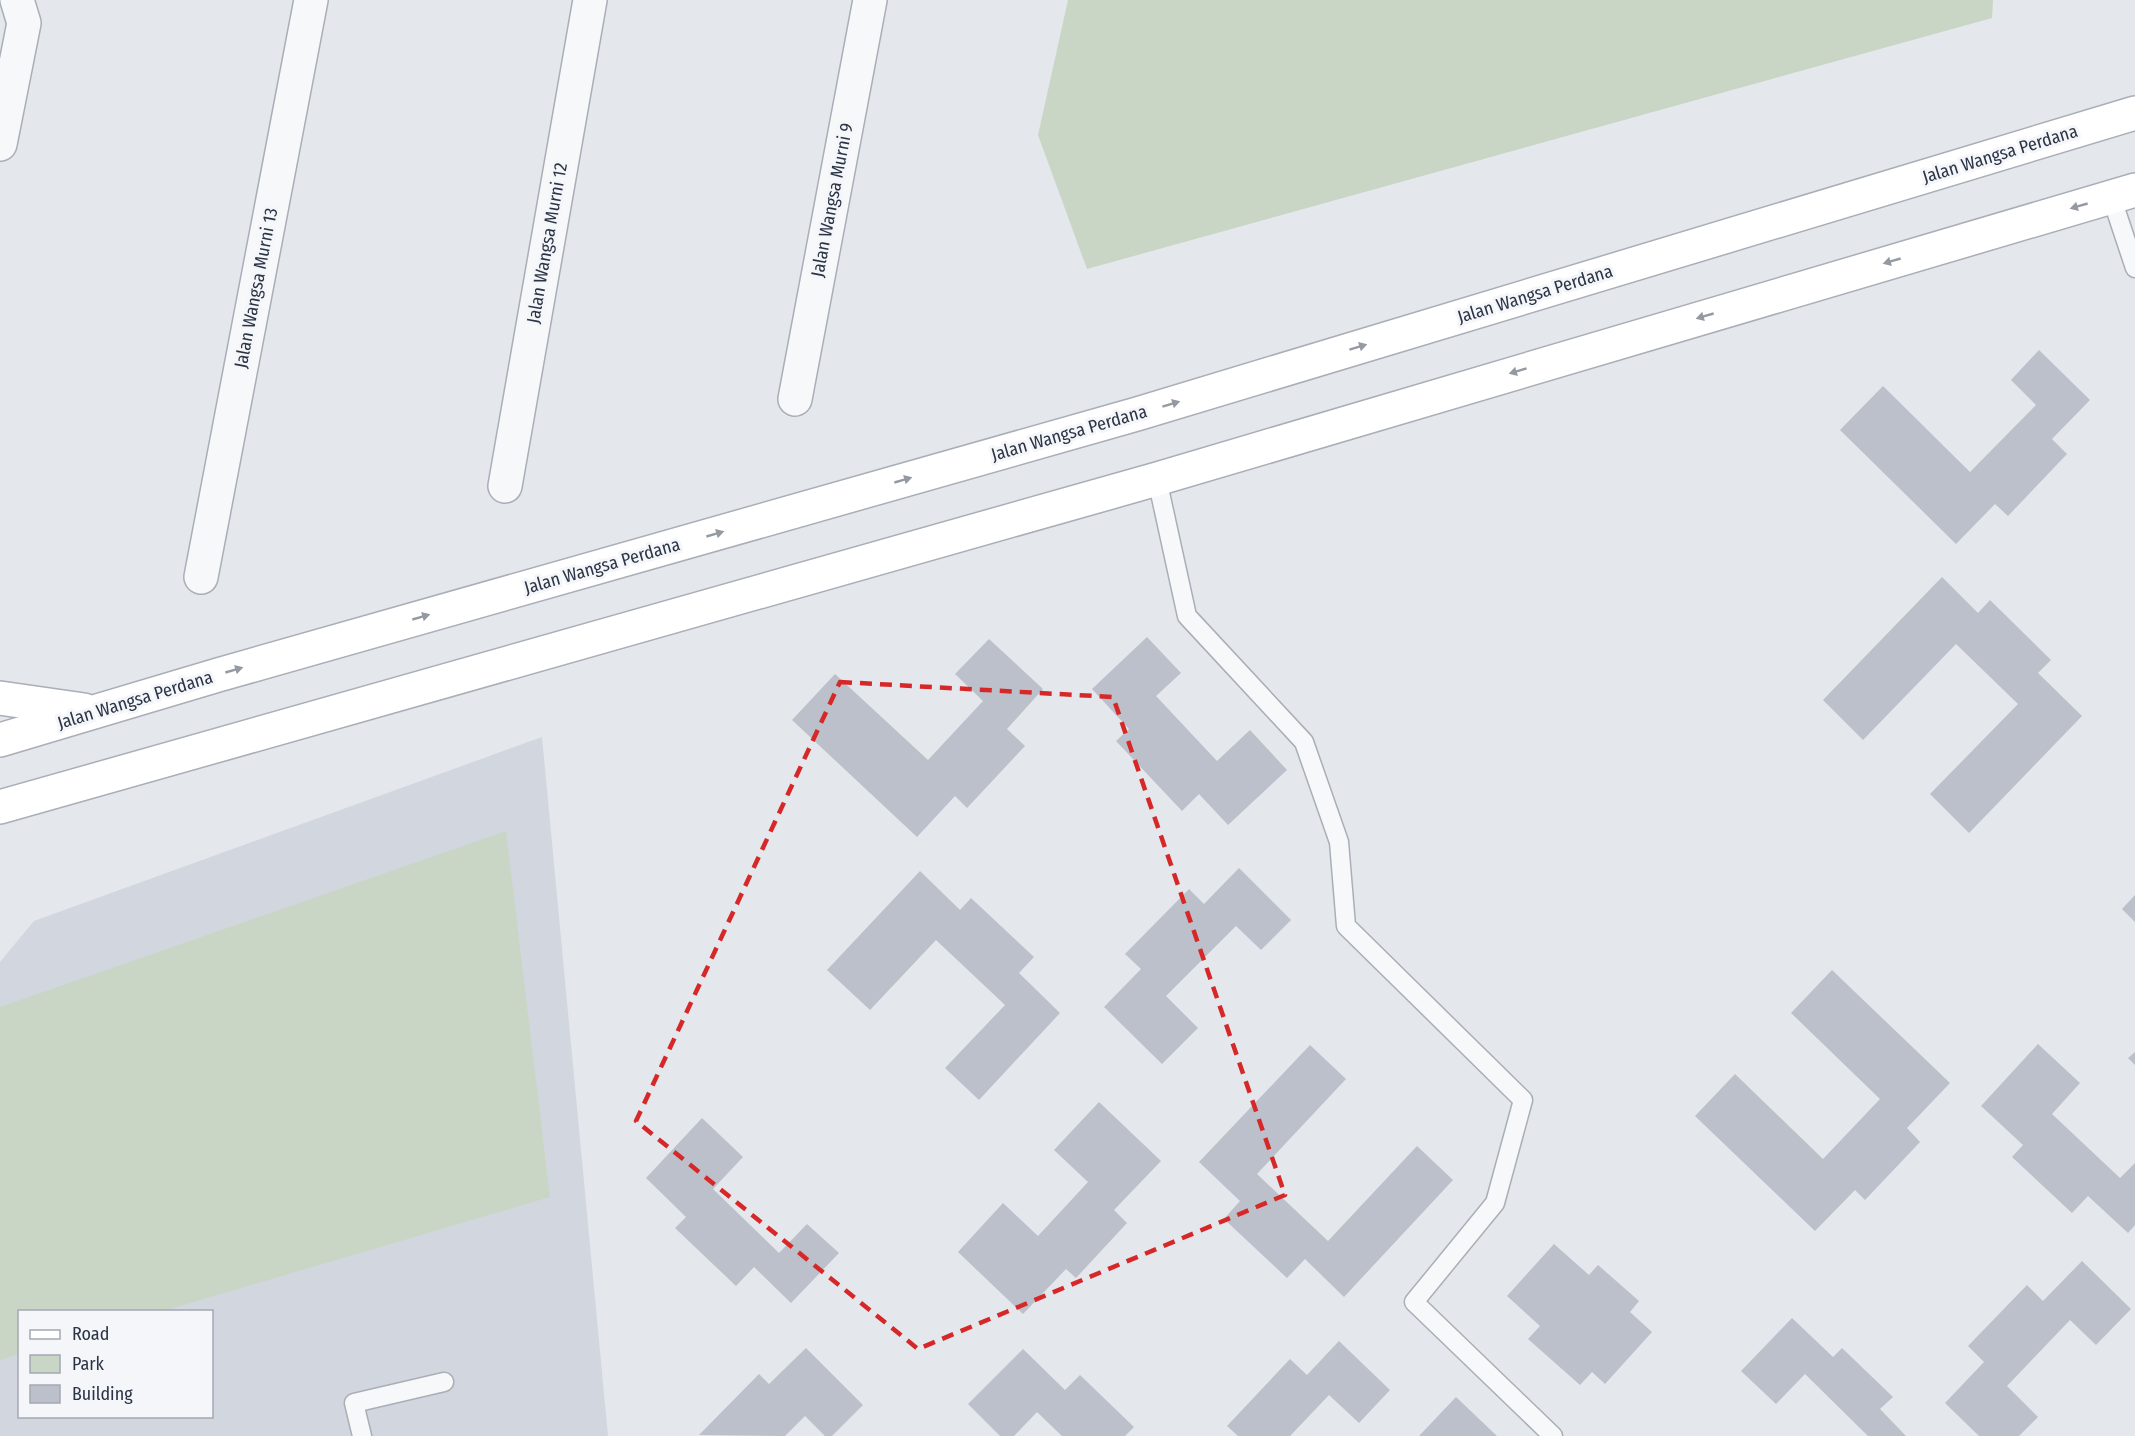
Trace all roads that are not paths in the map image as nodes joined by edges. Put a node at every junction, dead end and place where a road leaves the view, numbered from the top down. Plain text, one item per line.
1 (17, 0) edge
2 (311, 0) edge
3 (590, 0) edge
4 (870, 0) edge
5 (2135, 113) edge
6 (0, 144) edge
7 (2123, 193) edge
8 (2135, 268) edge
9 (795, 399) dead end
10 (1157, 478) junction
11 (505, 486) dead end
12 (201, 577) dead end
13 (0, 698) edge
14 (98, 712) junction
15 (0, 740) edge
16 (4, 810) edge
17 (444, 1382) dead end
18 (362, 1436) edge
19 (1553, 1436) edge

1 - 6 street
2 - 12 street, Jalan Wangsa Murni 13
3 - 11 street, Jalan Wangsa Murni 12
4 - 9 street, Jalan Wangsa Murni 9
14 -> 5 main road, Jalan Wangsa Perdana
7 - 8 lane
7 -> 10 main road
10 - 16 main road
10 - 19 lane
13 - 14 main road
14 - 15 main road, Jalan Wangsa Perdana
17 - 18 lane

